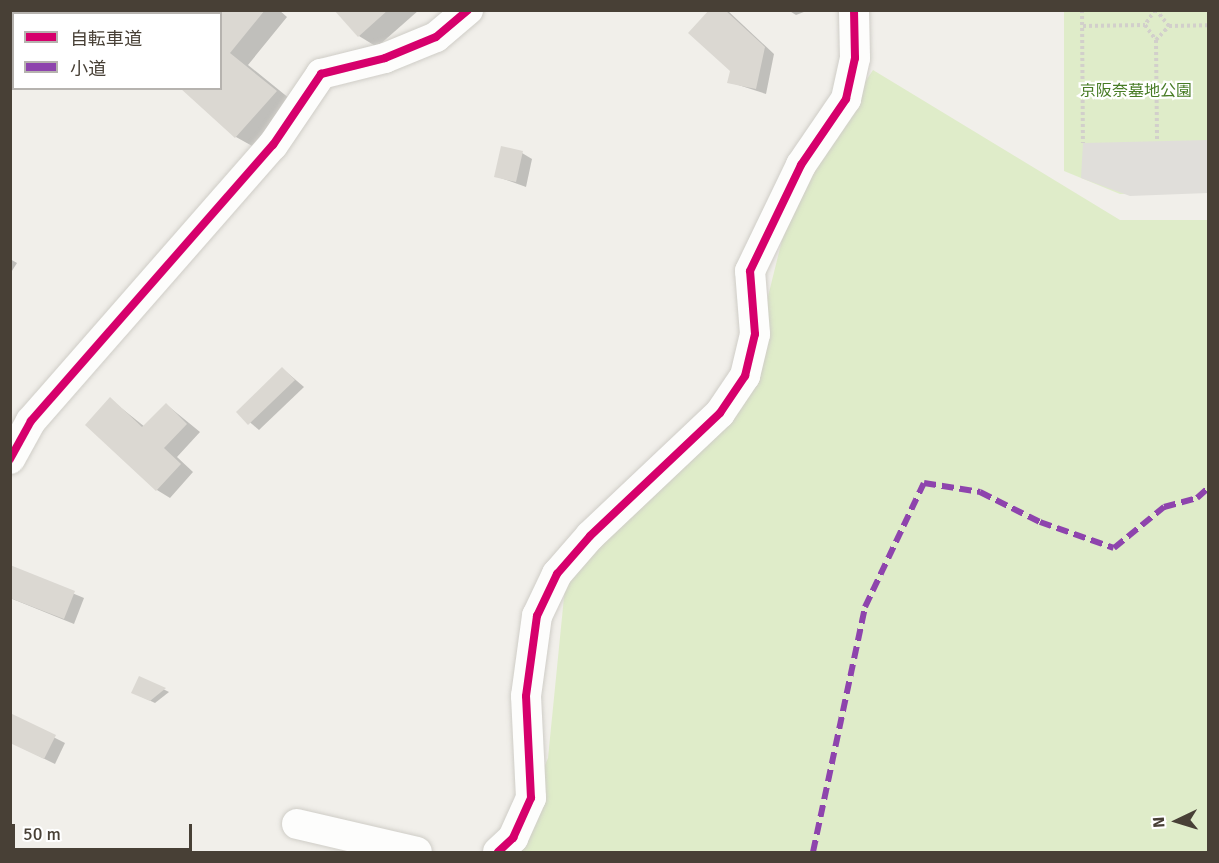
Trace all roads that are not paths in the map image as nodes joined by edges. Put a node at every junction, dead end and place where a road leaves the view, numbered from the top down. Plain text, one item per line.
1 (468, 10) edge
2 (854, 10) edge
3 (10, 459) edge
4 (297, 824) dead end
5 (417, 852) edge
6 (498, 852) edge

1 - 3 street
2 - 6 street
4 - 5 street

